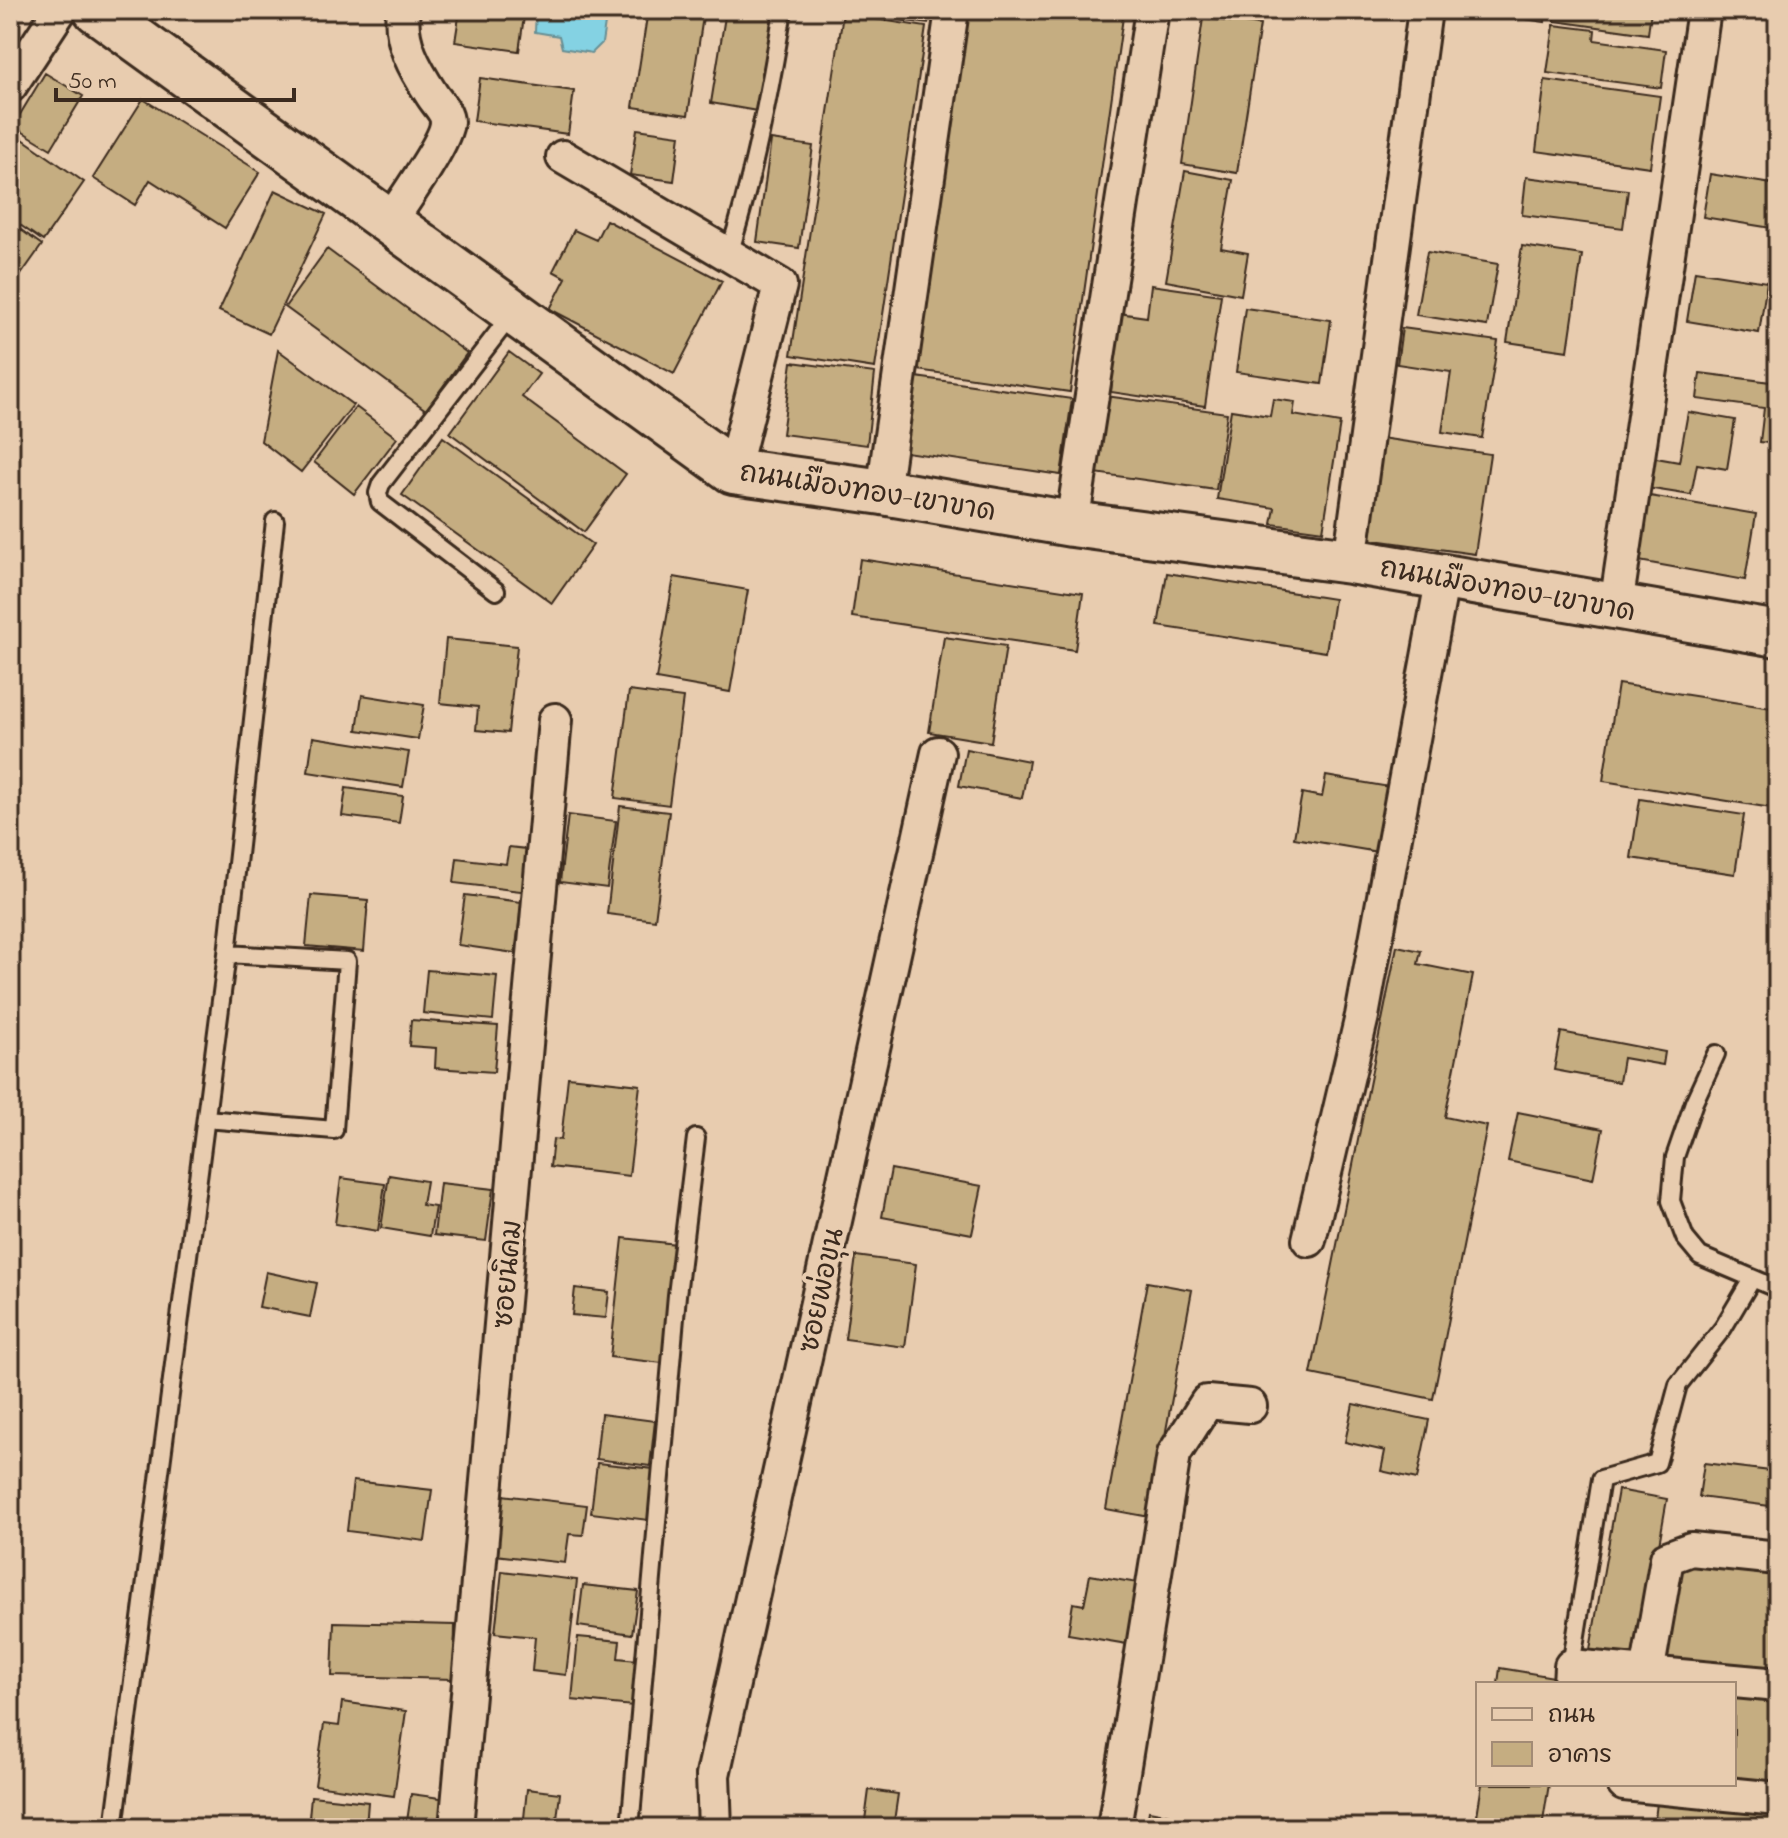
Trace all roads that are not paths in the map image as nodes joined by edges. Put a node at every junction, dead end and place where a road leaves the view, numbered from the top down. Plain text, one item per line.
1 (60, 10) edge
2 (96, 10) edge
3 (403, 10) edge
4 (783, 10) edge
5 (952, 10) edge
6 (1152, 10) edge
7 (1425, 10) edge
8 (1704, 10) edge
9 (10, 86) edge
10 (563, 157) dead end
11 (389, 223) junction
12 (729, 254) junction
13 (513, 312) junction
14 (733, 471) junction
15 (883, 492) junction
16 (275, 521) dead end
17 (1072, 524) junction
18 (1350, 561) junction
19 (1443, 576) junction
20 (496, 591) dead end
21 (1616, 606) junction
22 (1778, 634) edge
23 (555, 720) dead end
24 (938, 753) dead end
25 (227, 954) junction
26 (1716, 1054) dead end
27 (206, 1119) junction
28 (696, 1138) dead end
29 (1309, 1240) dead end
30 (1752, 1279) junction
31 (1778, 1289) edge
32 (1250, 1406) dead end
33 (1778, 1558) edge
34 (1647, 1674) junction
35 (1570, 1675) edge
36 (1778, 1685) edge
37 (1645, 1786) edge
38 (1778, 1799) edge
39 (114, 1828) edge
40 (456, 1828) edge
41 (630, 1828) edge
42 (715, 1828) edge
43 (1114, 1828) edge

1 - 9 street
2 - 11 street, ถนนเมืองทอง-เขาขาด
3 - 11 street
4 - 12 lane
5 - 15 street
6 - 17 street
7 - 18 street
8 - 21 street
10 - 12 street
11 - 13 street, ถนนเมืองทอง-เขาขาด
12 - 14 street
13 - 14 street, ถนนเมืองทอง-เขาขาด
13 - 20 lane
14 - 15 street, ถนนเมืองทอง-เขาขาด
15 - 17 street, ถนนเมืองทอง-เขาขาด
16 - 25 lane
17 - 18 street, ถนนเมืองทอง-เขาขาด
18 - 19 street, ถนนเมืองทอง-เขาขาด
19 - 21 street, ถนนเมืองทอง-เขาขาด
19 - 29 street
21 - 22 street, ถนนเมืองทอง-เขาขาด
23 - 40 street, ซอยนิคม
24 - 42 street, ซอยพ่อขุน
25 - 27 lane
25 - 27 lane
26 - 30 lane
27 - 39 lane
28 - 41 lane
30 - 31 lane
30 - 35 lane
32 - 43 street
33 - 34 street
34 - 35 street
34 - 36 street
37 - 38 street

